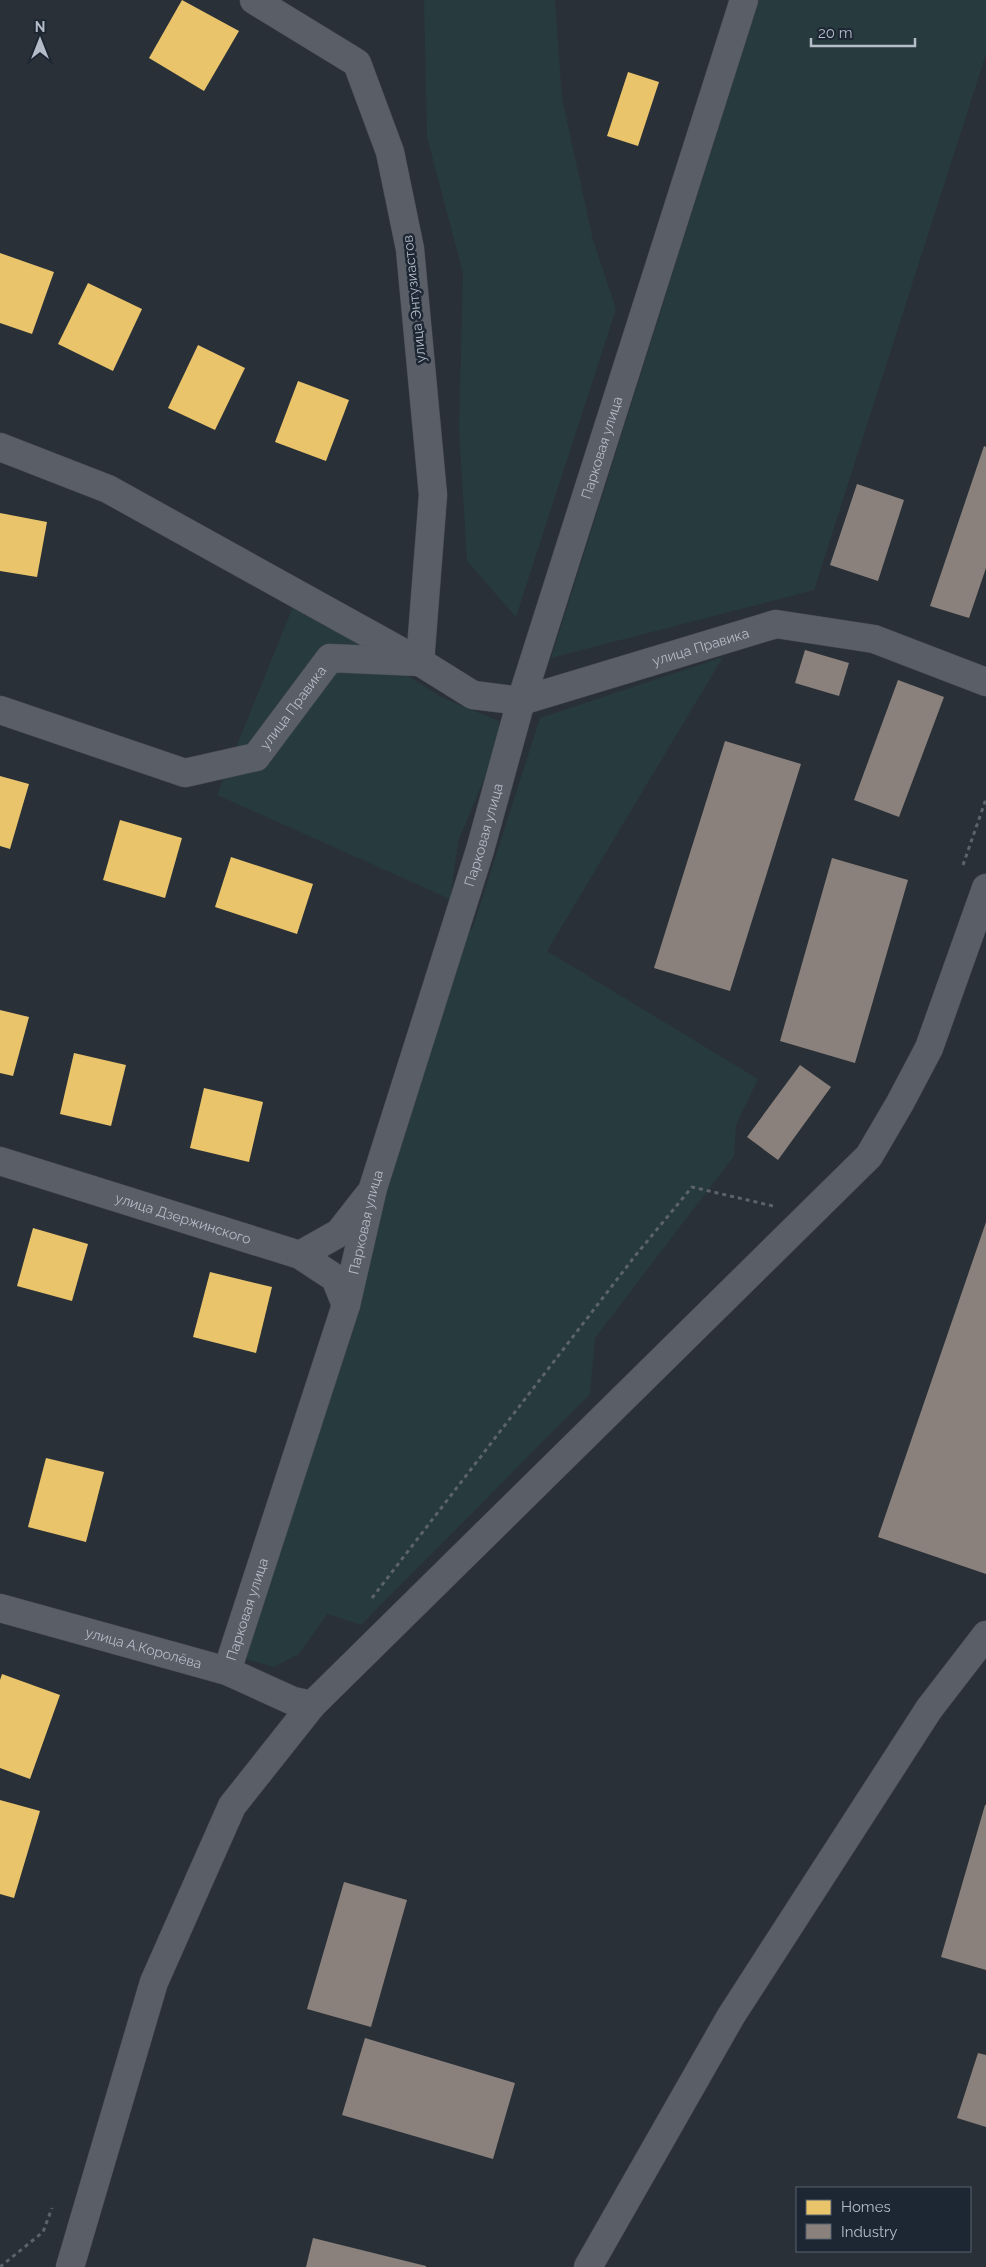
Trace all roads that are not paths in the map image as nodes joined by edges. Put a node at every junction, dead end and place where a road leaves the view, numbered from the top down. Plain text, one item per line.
1 (254, 0) edge
2 (744, 0) edge
3 (0, 447) edge
4 (420, 662) junction
5 (986, 682) edge
6 (521, 701) junction
7 (0, 710) edge
8 (986, 888) edge
9 (0, 1161) edge
10 (373, 1188) junction
11 (300, 1254) junction
12 (346, 1304) junction
13 (0, 1608) edge
14 (986, 1635) edge
15 (227, 1671) junction
16 (312, 1704) junction
17 (70, 2267) edge
18 (588, 2267) edge

1 - 4 street, улица Энтузиастов
2 - 6 street, Парковая улица
3 - 4 street, улица Правика
4 - 6 street, улица Правика
4 - 7 street, улица Правика
5 - 6 street, улица Правика
6 - 10 street, Парковая улица
8 - 16 street
9 - 11 street, улица Дзержинского
10 - 11 street
10 - 12 street, Парковая улица
11 - 12 street, улица Дзержинского
12 - 15 street, Парковая улица
13 - 15 street, улица А.Королёва
14 - 18 street
15 - 16 street, улица А.Королёва
16 - 17 street

